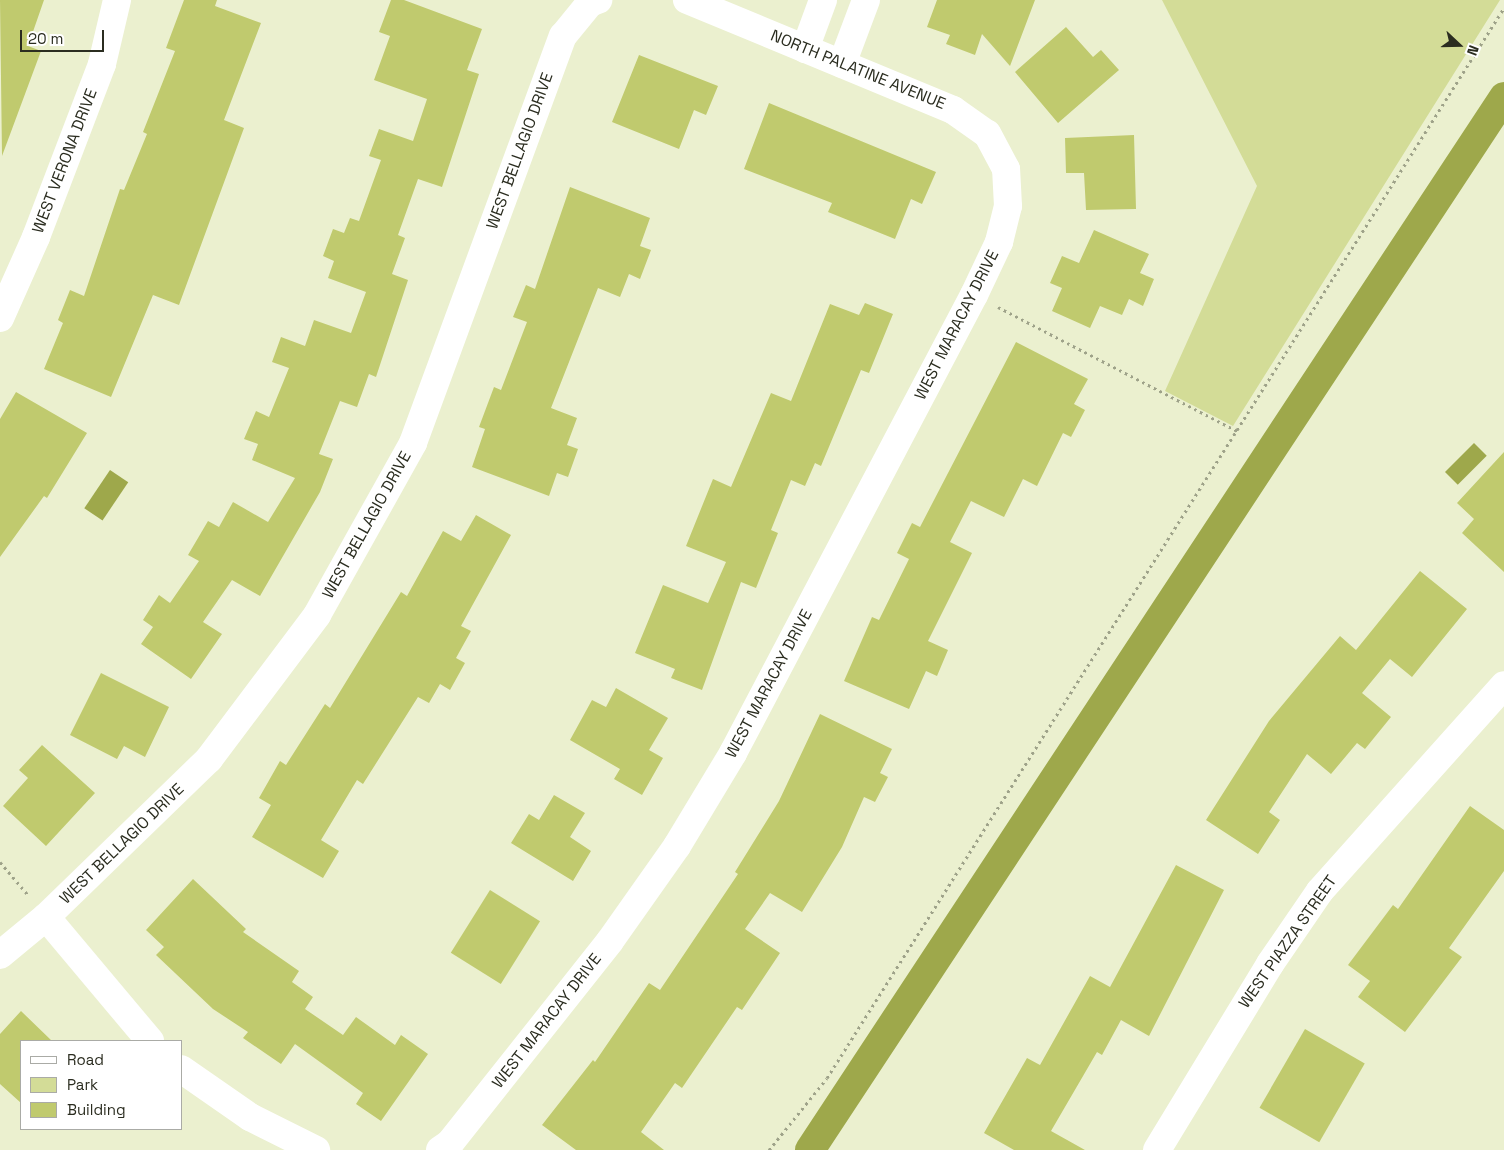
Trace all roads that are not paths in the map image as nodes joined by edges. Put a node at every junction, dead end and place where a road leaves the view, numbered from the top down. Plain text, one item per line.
1 (117, 0) edge
2 (687, 0) edge
3 (823, 0) edge
4 (866, 0) edge
5 (594, 1) edge
6 (805, 49) junction
7 (842, 64) junction
8 (1006, 169) joint
9 (0, 318) edge
10 (1504, 684) edge
11 (38, 907) junction
12 (0, 955) edge
13 (149, 1040) edge
14 (182, 1070) edge
15 (316, 1150) edge
16 (440, 1150) edge
17 (1157, 1150) edge

1 - 9 street, WEST VERONA DRIVE
2 - 6 street, NORTH PALATINE AVENUE
3 - 6 street
4 - 7 street
5 - 11 street, WEST BELLAGIO DRIVE
6 - 7 street, NORTH PALATINE AVENUE
7 - 8 street, NORTH PALATINE AVENUE
8 - 16 street, WEST MARACAY DRIVE
10 - 17 street, WEST PIAZZA STREET
11 - 12 street, WEST BELLAGIO DRIVE
11 - 13 street
14 - 15 street

